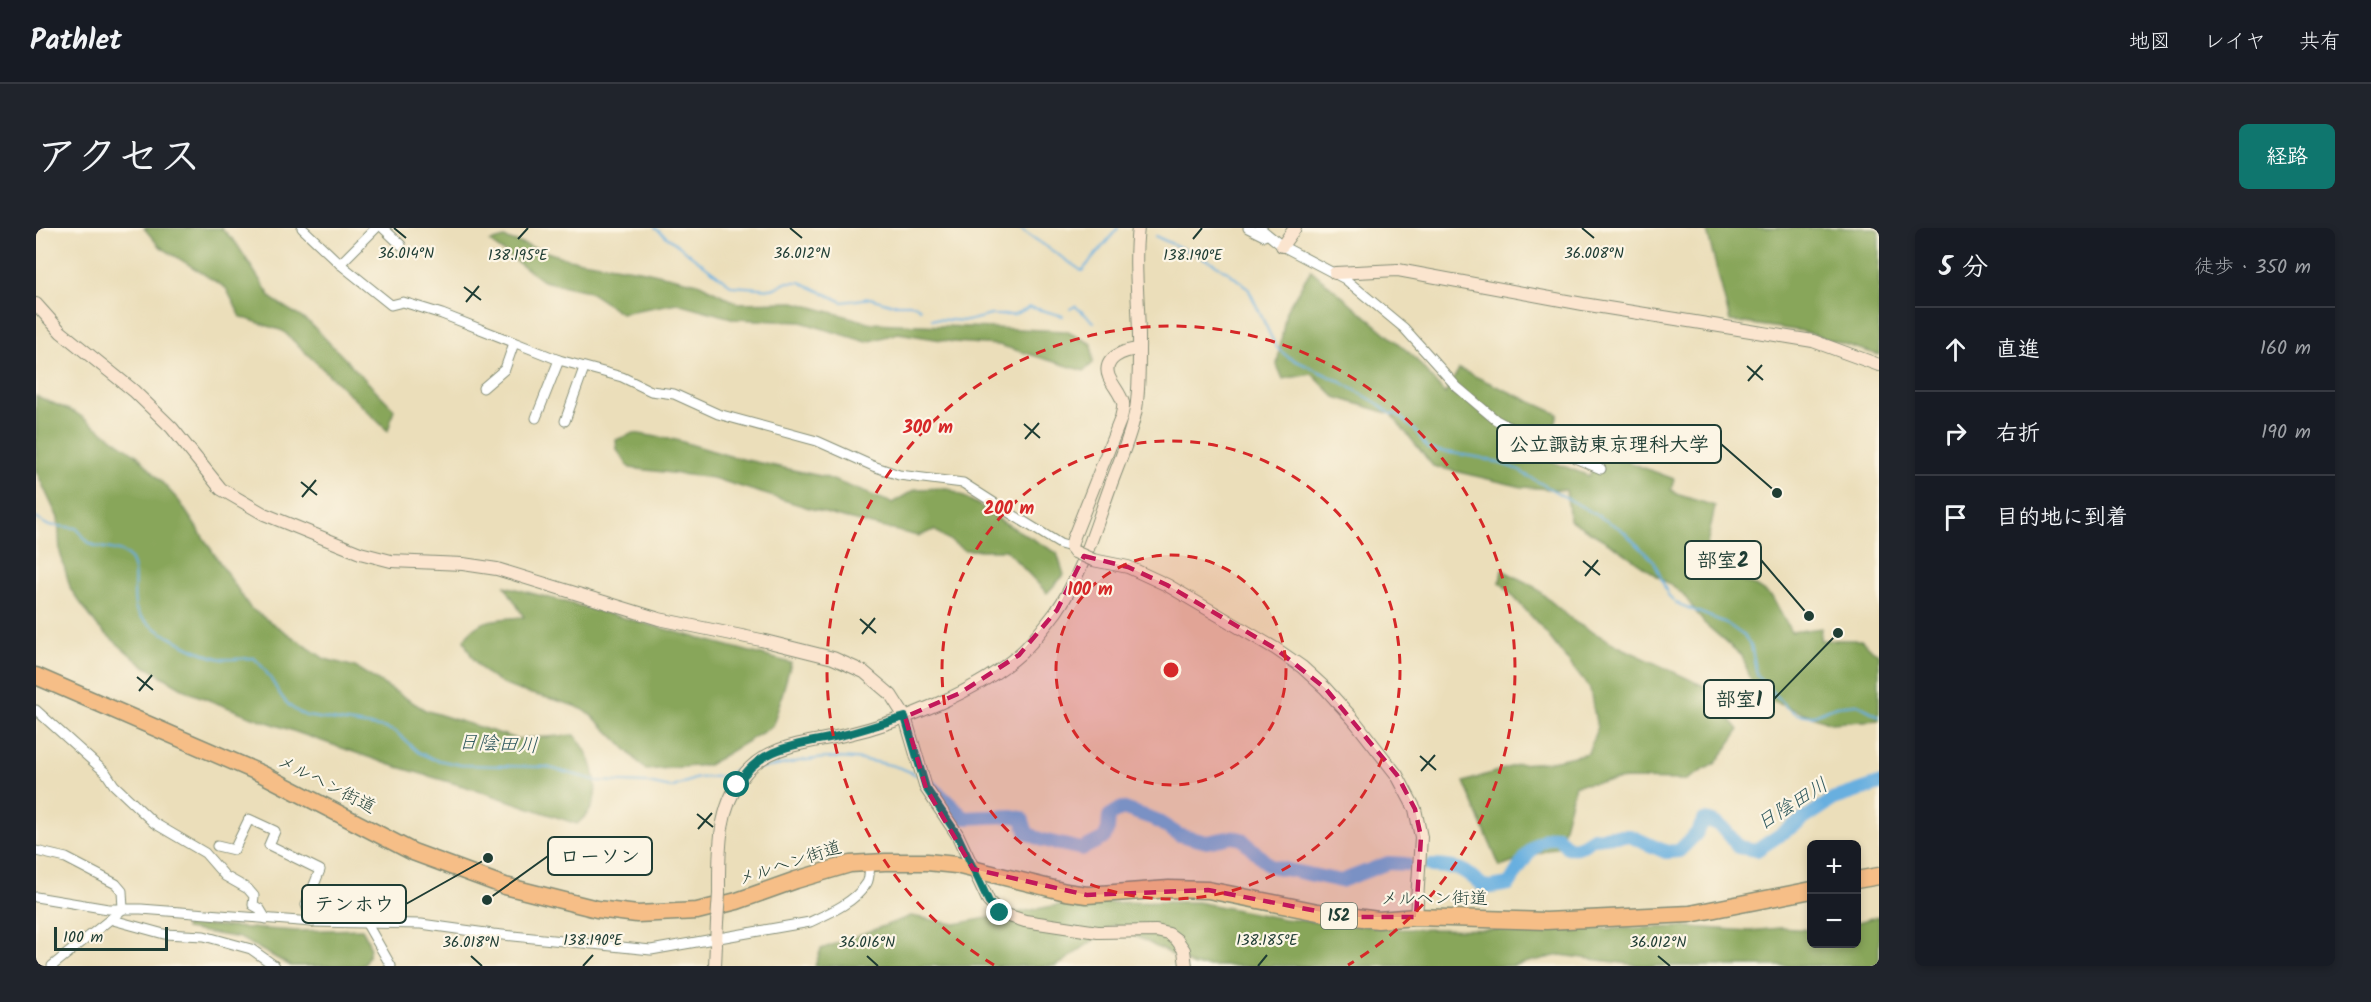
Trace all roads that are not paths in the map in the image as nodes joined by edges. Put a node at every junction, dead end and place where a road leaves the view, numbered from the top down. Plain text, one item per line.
1 (302, 228) edge
2 (375, 228) edge
3 (383, 228) edge
4 (1138, 228) edge
5 (1248, 228) edge
6 (1260, 228) edge
7 (1295, 228) edge
8 (401, 245) dead end
9 (1282, 246) junction
10 (340, 264) junction
11 (1335, 273) junction
12 (36, 304) edge
13 (514, 343) junction
14 (1139, 349) junction
15 (560, 360) junction
16 (1879, 365) edge
17 (584, 368) junction
18 (483, 388) dead end
19 (536, 418) dead end
20 (565, 421) dead end
21 (1601, 469) dead end
22 (1073, 550) junction
23 (36, 676) edge
24 (36, 710) edge
25 (905, 717) junction
26 (217, 846) dead end
27 (36, 851) edge
28 (870, 863) junction
29 (973, 869) junction
30 (1879, 876) edge
31 (1861, 879) edge
32 (1807, 891) edge
33 (36, 897) edge
34 (123, 909) junction
35 (1416, 917) junction
36 (113, 920) junction
37 (266, 920) junction
38 (312, 922) junction
39 (367, 924) junction
40 (716, 938) junction
41 (52, 966) edge
42 (275, 966) edge
43 (391, 966) edge
44 (715, 966) edge
45 (1186, 966) edge

1 - 10 street
2 - 10 street
3 - 8 street
4 - 14 street
5 - 9 street
6 - 9 street
7 - 9 street
9 - 11 street
10 - 13 street
11 - 16 street
11 - 21 street
12 - 25 street
13 - 15 street
13 - 18 street
14 - 22 street
14 - 25 street
15 - 17 street
15 - 19 street
17 - 20 street
17 - 22 street
22 - 35 street, bridge
23 - 28 highway, メルヘン街道 / 152
24 - 37 street
25 - 29 street
25 - 40 street, bridge
26 - 38 street
27 - 34 street
28 - 29 highway, メルヘン街道 / 152
28 - 40 street
29 - 35 highway, メルヘン街道 / 152
29 - 45 street
30 - 31 highway
32 - 35 highway, メルヘン街道 / 152
33 - 34 street
34 - 36 street
34 - 37 street
36 - 41 street
36 - 42 street
37 - 38 street
38 - 39 street
39 - 40 street
39 - 43 street
40 - 44 street

